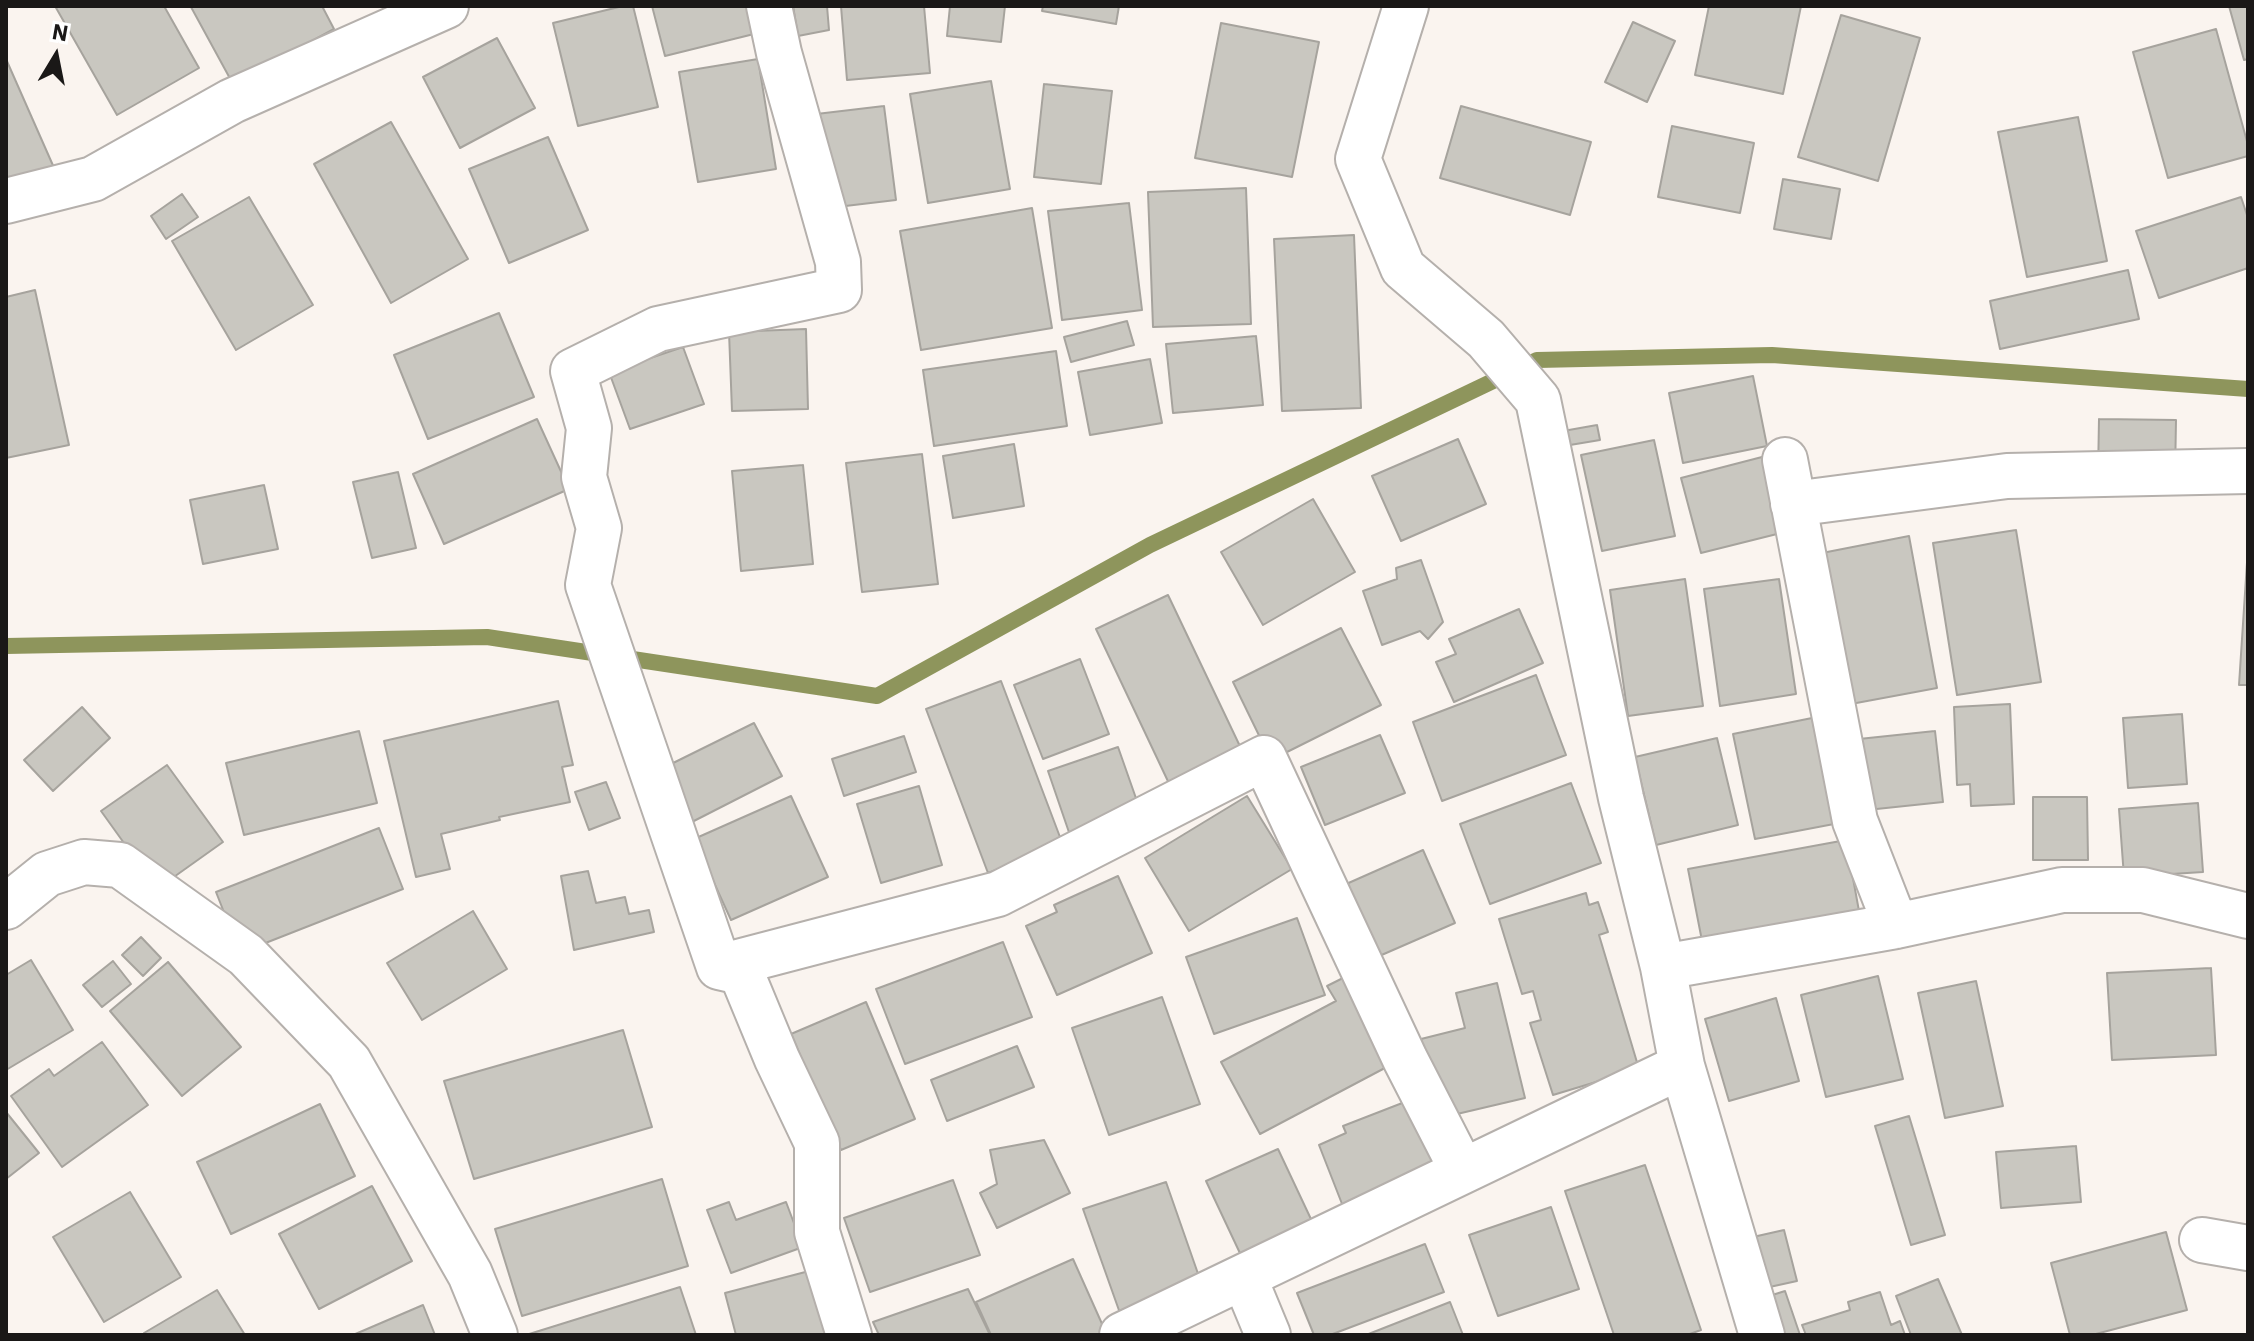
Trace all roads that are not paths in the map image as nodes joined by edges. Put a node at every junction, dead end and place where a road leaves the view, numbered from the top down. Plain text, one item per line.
1 (446, 6) edge
2 (769, 6) edge
3 (1406, 6) edge
4 (6, 201) edge
5 (1785, 460) dead end
6 (2248, 471) edge
7 (1793, 504) junction
8 (6, 907) edge
9 (2248, 916) edge
10 (1896, 926) junction
11 (719, 967) junction
12 (1663, 967) junction
13 (1682, 1066) junction
14 (1462, 1170) junction
15 (2202, 1240) dead end
16 (2248, 1248) edge
17 (1244, 1277) junction
18 (495, 1335) edge
19 (849, 1335) edge
20 (1122, 1335) edge
21 (1268, 1335) edge
22 (1762, 1335) edge

1 - 4 street
2 - 11 street
3 - 12 street
5 - 7 street
6 - 7 street
7 - 10 street
8 - 18 street
9 - 10 street
10 - 12 street
11 - 14 street
11 - 19 street
12 - 13 street
13 - 14 street
13 - 22 street
14 - 17 street
15 - 16 street
17 - 20 street
17 - 21 street

